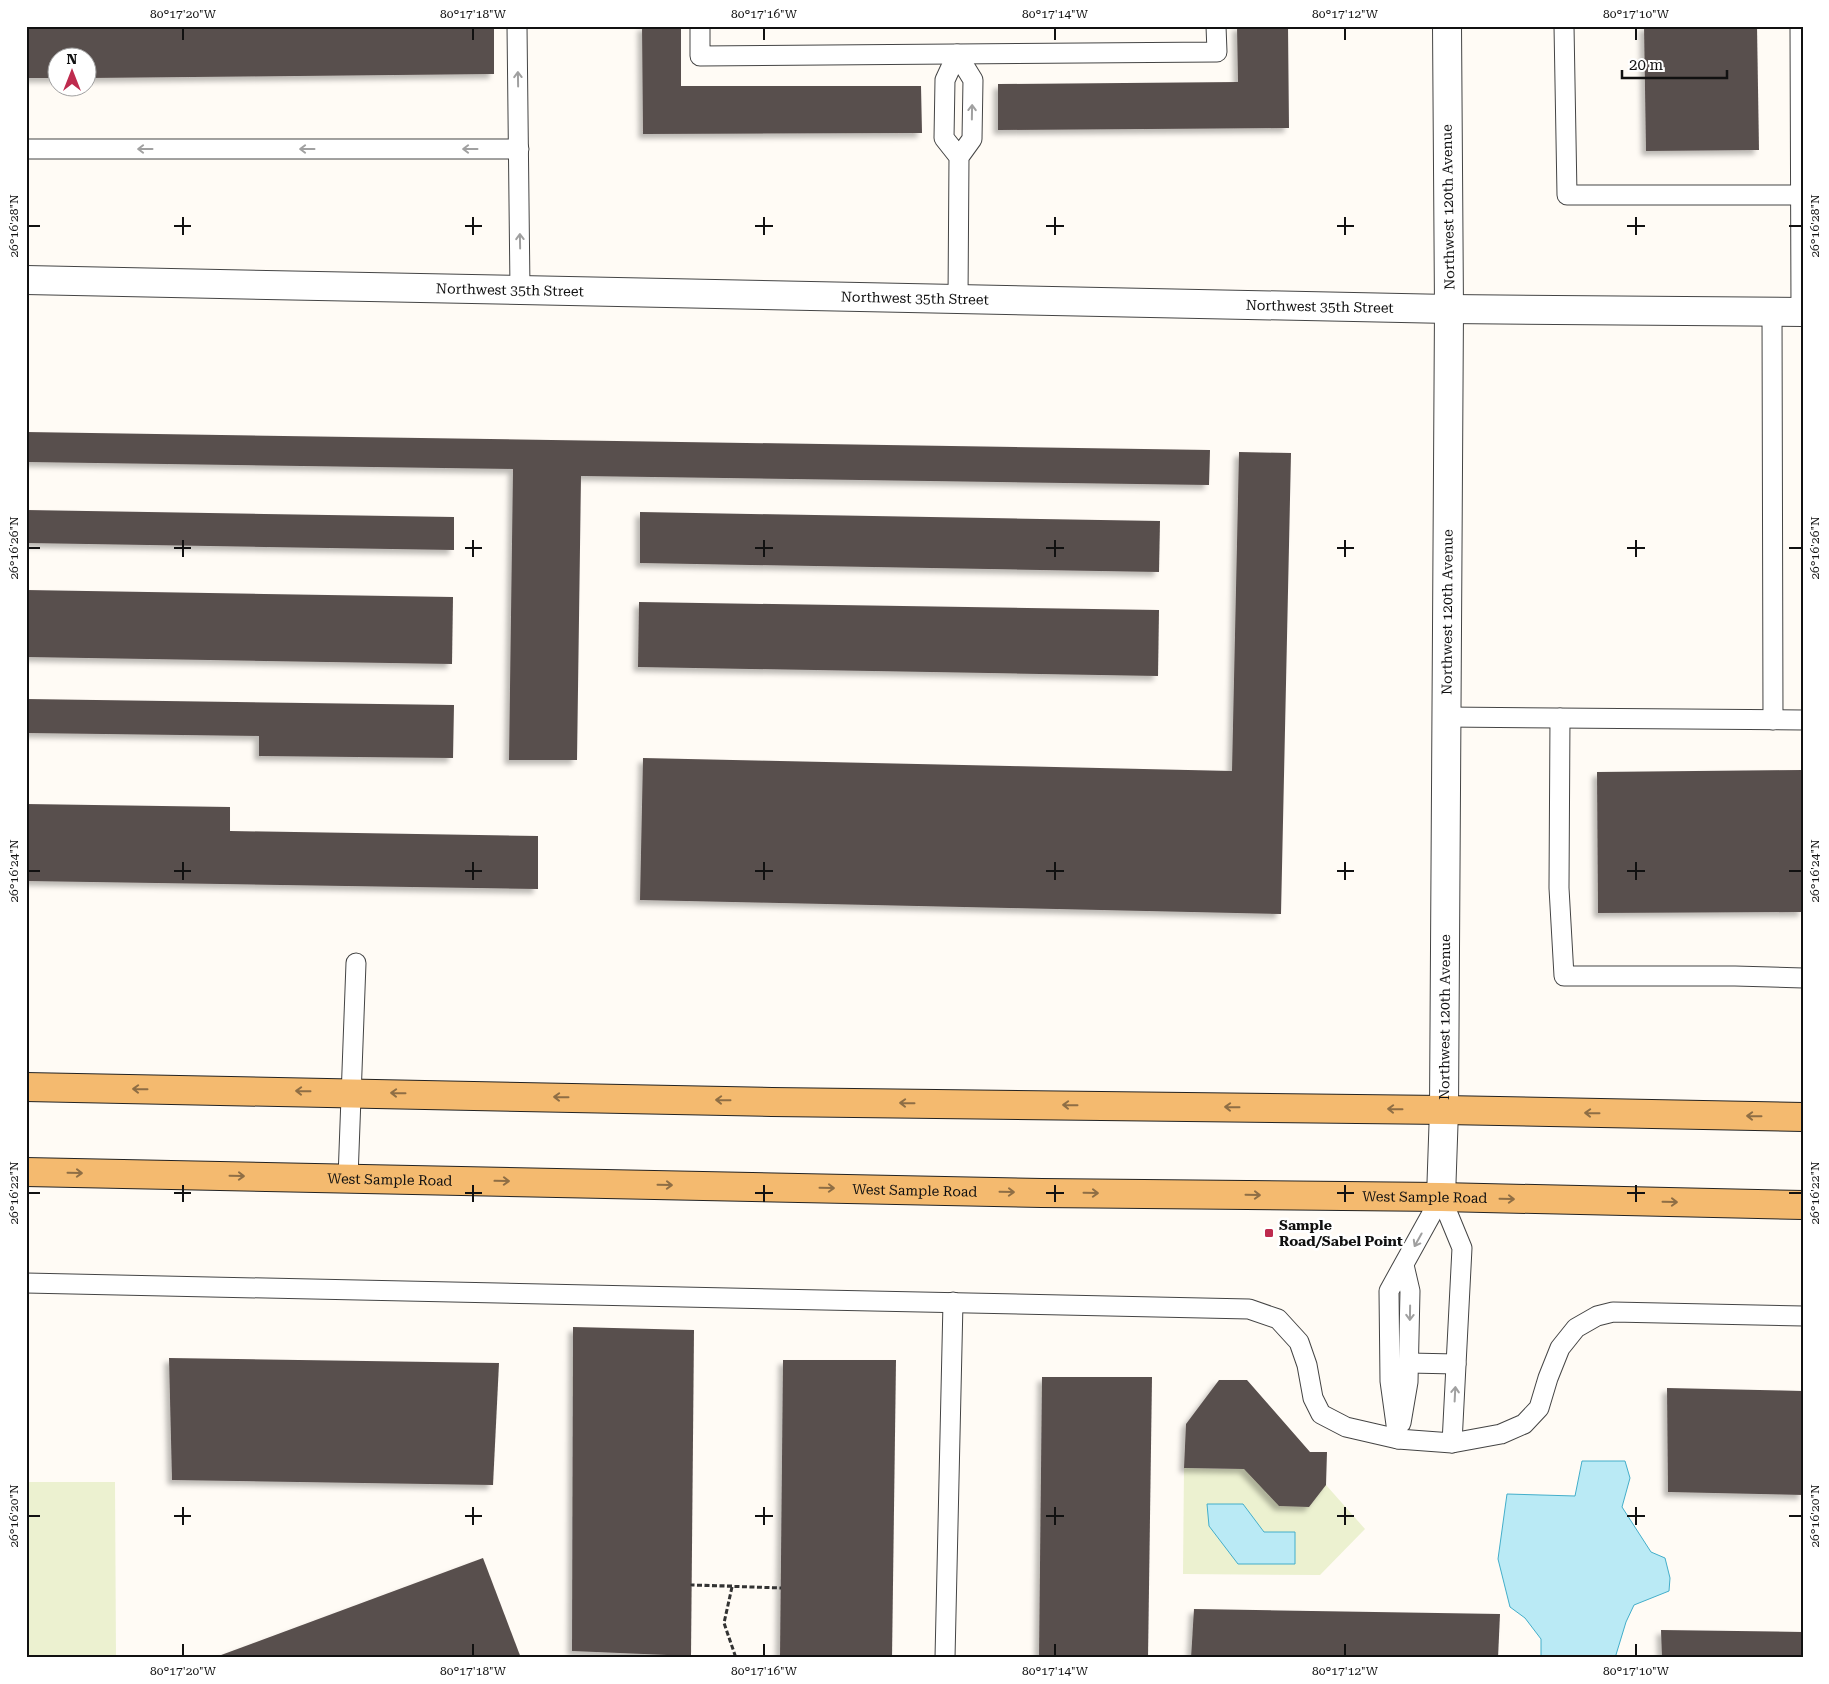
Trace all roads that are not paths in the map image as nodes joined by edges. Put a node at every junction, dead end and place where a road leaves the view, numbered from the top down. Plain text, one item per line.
1 (517, 26) edge
2 (700, 26) edge
3 (1216, 26) edge
4 (1447, 26) edge
5 (1564, 26) edge
6 (1800, 26) edge
7 (956, 54) junction
8 (26, 149) edge
9 (518, 149) junction
10 (959, 157) junction
11 (1801, 196) junction
12 (26, 280) edge
13 (520, 290) junction
14 (958, 299) junction
15 (1450, 309) junction
16 (1772, 312) junction
17 (1802, 312) edge
18 (1445, 717) junction
19 (1560, 718) junction
20 (1773, 720) junction
21 (1803, 720) edge
22 (356, 963) dead end
23 (1803, 978) edge
24 (26, 1087) edge
25 (352, 1092) junction
26 (1444, 1110) junction
27 (1803, 1117) edge
28 (26, 1172) edge
29 (348, 1178) junction
30 (1441, 1197) junction
31 (1803, 1205) edge
32 (1404, 1265) junction
33 (26, 1282) edge
34 (953, 1302) junction
35 (1803, 1316) edge
36 (1409, 1363) junction
37 (1456, 1364) junction
38 (1398, 1439) junction
39 (1452, 1443) junction
40 (945, 1658) edge

9 -> 1 lane
2 - 7 lane
3 - 7 lane
4 - 15 street, Northwest 120th Avenue
5 - 11 lane
6 - 11 lane
7 - 10 lane
10 -> 7 lane
9 -> 8 lane
13 -> 9 lane
10 - 14 lane
11 - 17 lane
12 - 13 street, Northwest 35th Street
13 - 14 street, Northwest 35th Street
14 - 15 street, Northwest 35th Street
15 - 16 street, Northwest 35th Street
15 - 18 street, Northwest 120th Avenue
16 - 17 street, Northwest 35th Street
16 - 20 lane
18 - 19 lane
18 - 26 street, Northwest 120th Avenue
19 - 20 lane
19 - 23 lane
20 - 21 lane
22 - 25 lane
25 -> 24 main road
26 -> 25 main road
25 - 29 lane
27 -> 26 main road
26 - 30 street, Northwest 120th Avenue
28 -> 29 main road, West Sample Road
29 -> 30 main road, West Sample Road
30 -> 31 main road, West Sample Road
30 -> 32 lane
30 - 37 lane
32 -> 36 lane
32 - 38 lane
33 - 34 lane
34 - 38 lane
34 - 40 lane
35 - 39 lane
36 - 37 lane
36 - 38 lane
39 -> 37 lane
38 - 39 lane

